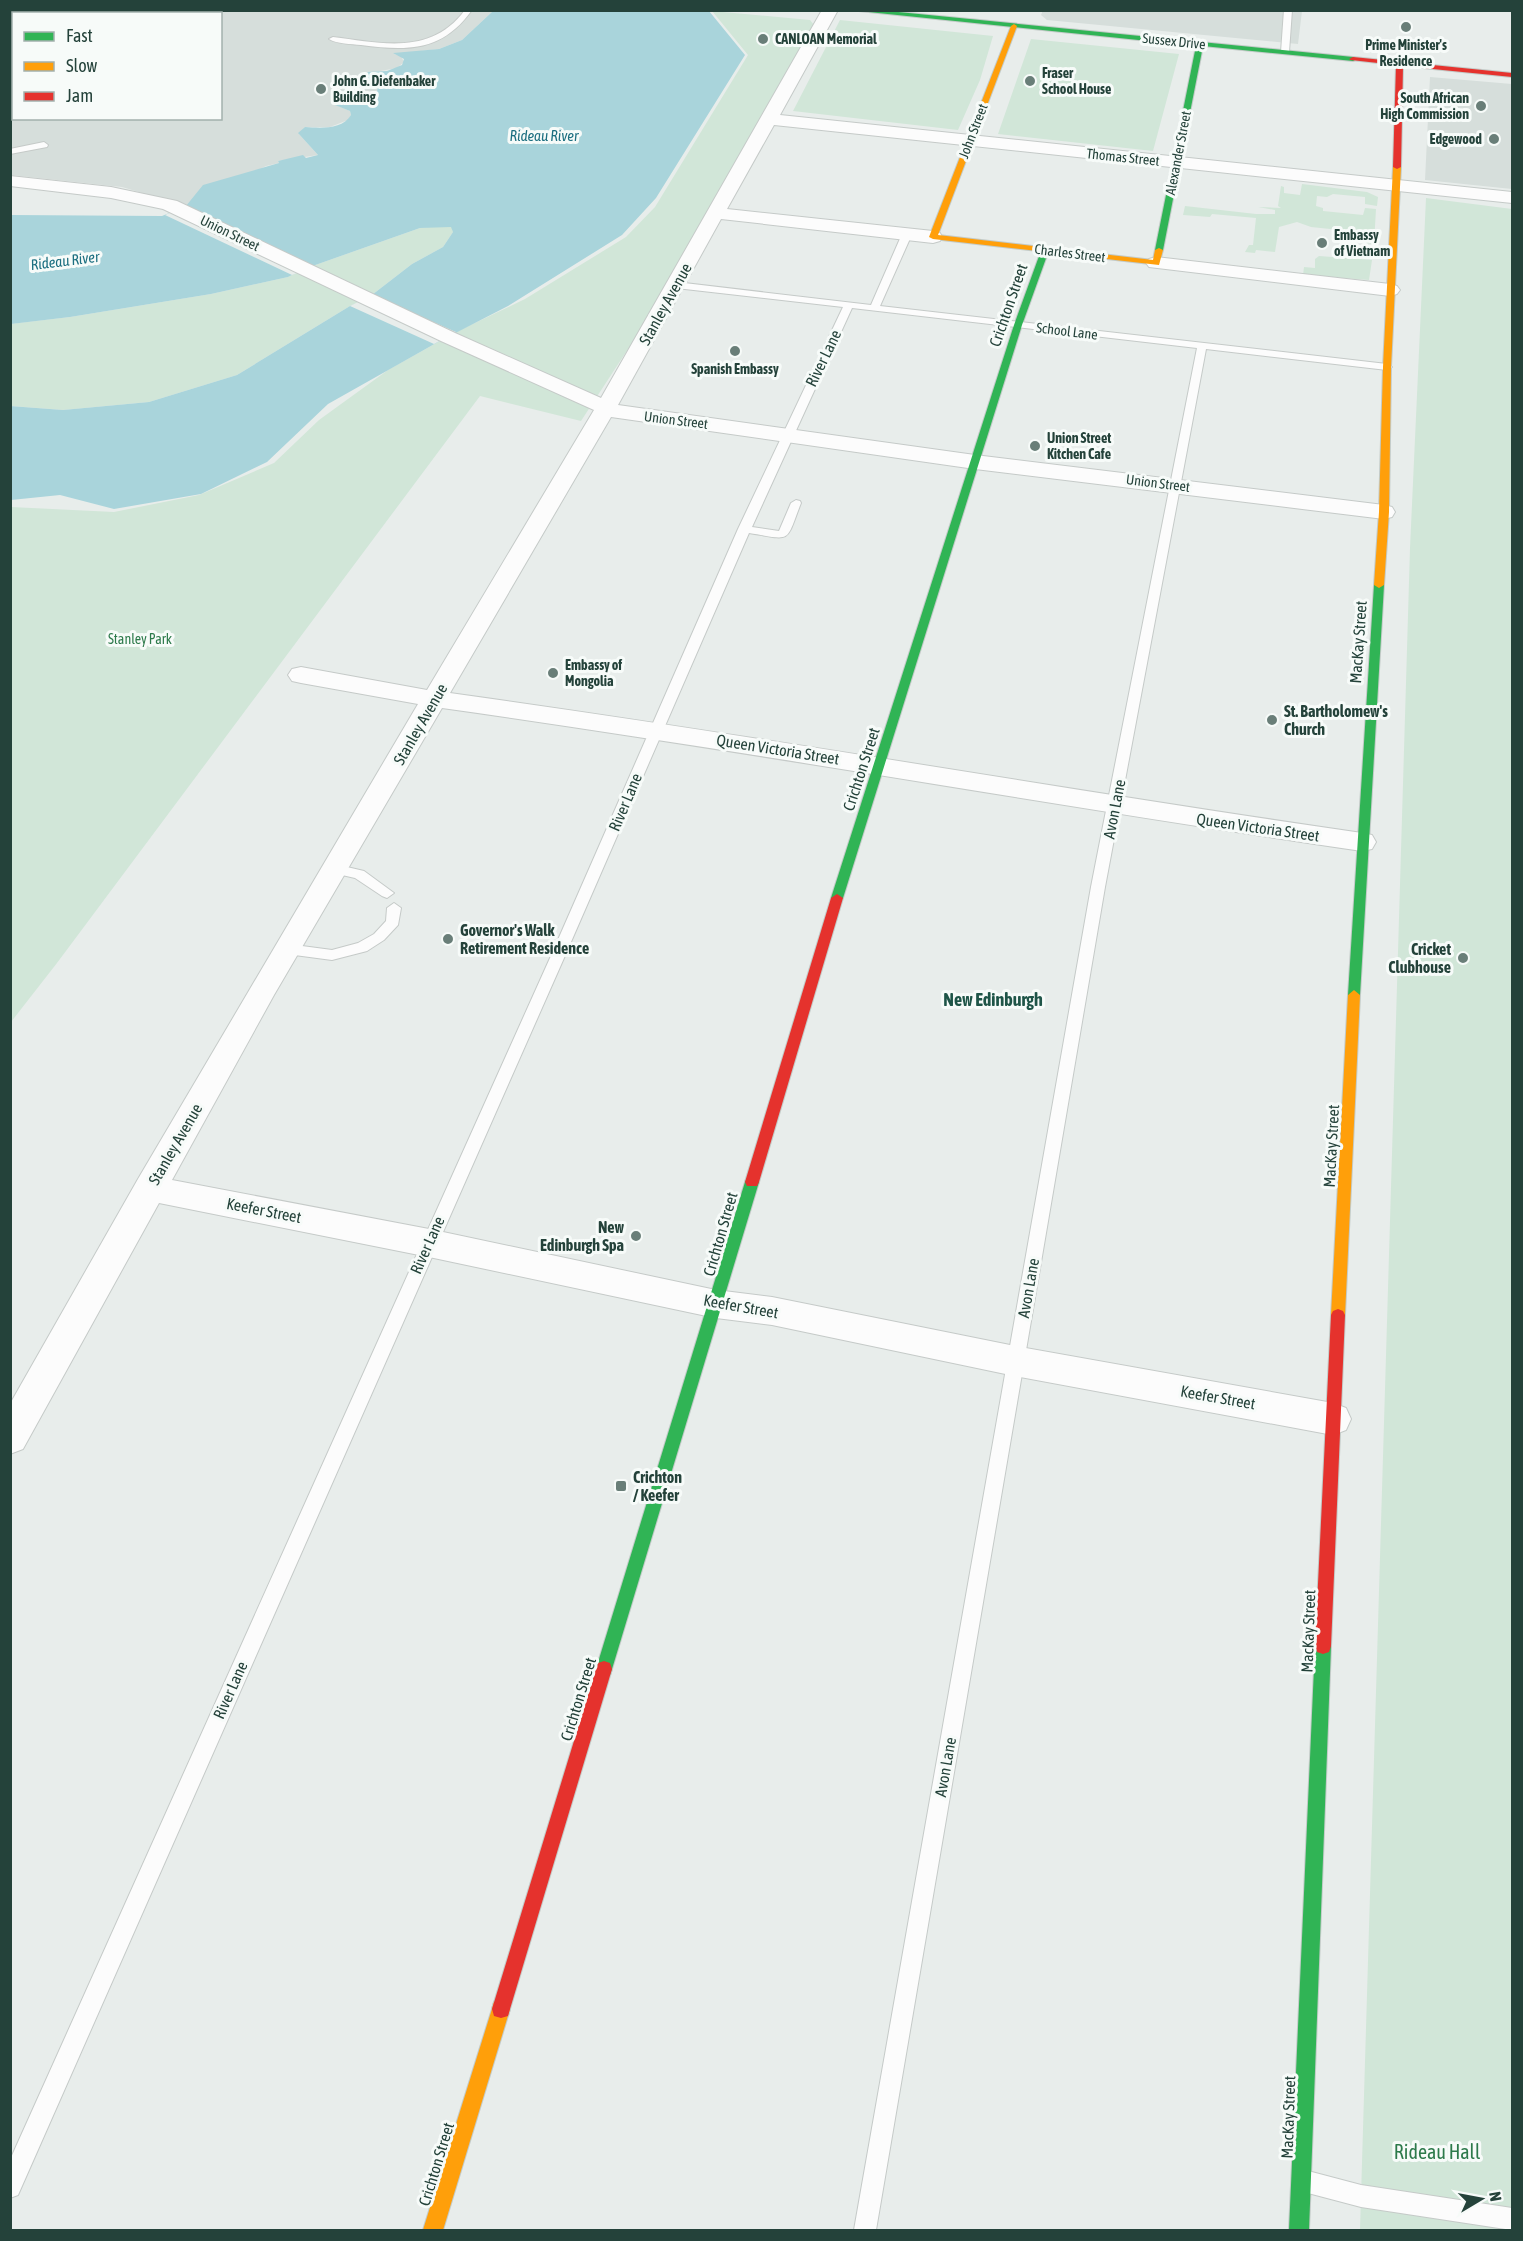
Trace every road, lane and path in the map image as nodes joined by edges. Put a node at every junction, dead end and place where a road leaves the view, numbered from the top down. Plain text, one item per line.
1 (470, 10) edge
2 (830, 10) edge
3 (852, 10) edge
4 (1288, 10) edge
5 (1014, 26) junction
6 (333, 39) dead end
7 (1200, 44) junction
8 (1285, 52) junction
9 (1400, 63) junction
10 (1512, 74) edge
11 (769, 119) junction
12 (970, 141) junction
13 (44, 145) dead end
14 (10, 152) edge
15 (1176, 162) junction
16 (10, 181) edge
17 (1396, 186) junction
18 (1512, 198) edge
19 (714, 213) junction
20 (907, 234) junction
21 (933, 237) junction
22 (1045, 250) junction
23 (1156, 262) junction
24 (676, 285) junction
25 (1390, 290) junction
26 (848, 306) junction
27 (874, 308) junction
28 (1018, 325) junction
29 (1202, 347) junction
30 (1386, 367) junction
31 (605, 408) junction
32 (786, 434) junction
33 (975, 462) junction
34 (1176, 485) junction
35 (796, 503) dead end
36 (1383, 512) junction
37 (744, 529) junction
38 (301, 675) dead end
39 (435, 699) junction
40 (657, 730) junction
41 (880, 766) junction
42 (1115, 806) junction
43 (1362, 842) junction
44 (334, 869) junction
45 (387, 893) dead end
46 (394, 908) dead end
47 (287, 949) junction
48 (149, 1188) junction
49 (429, 1243) junction
50 (717, 1304) junction
51 (1015, 1361) junction
52 (1333, 1419) junction
53 (10, 1438) edge
54 (1302, 2180) junction
55 (10, 2187) edge
56 (1512, 2219) edge
57 (434, 2230) edge
58 (865, 2230) edge
59 (1299, 2230) edge

1 - 6 lane
2 - 11 street, Stanley Avenue
3 - 5 street, Sussex Drive
4 - 8 lane
5 - 7 street, Sussex Drive
5 - 12 street, John Street
7 - 8 street, Sussex Drive
7 - 15 street, Alexander Street
8 - 9 street, Sussex Drive
9 - 10 street, Sussex Drive
9 - 17 street, MacKay Street
11 - 12 street, Thomas Street
11 - 19 street, Stanley Avenue
12 - 15 street, Thomas Street
12 - 21 street, John Street
13 - 14 lane
15 - 17 street, Thomas Street
15 - 23 street, Alexander Street
16 - 31 street, Union Street
17 - 18 street, Thomas Street
17 - 25 street, MacKay Street
19 - 20 street, Charles Street
19 - 24 street, Stanley Avenue
20 - 21 street, Charles Street
20 - 27 lane
21 - 22 street, Charles Street
22 - 23 street, Charles Street
22 - 28 street, Crichton Street
23 - 25 street, Charles Street
24 - 26 lane, School Lane
24 - 31 street, Stanley Avenue
25 - 30 street, MacKay Street
26 - 27 lane, School Lane
26 - 32 lane, River Lane
27 - 28 lane, School Lane
28 - 29 lane, School Lane
28 - 33 street, Crichton Street
29 - 30 lane, School Lane
29 - 34 lane, Avon Lane
30 - 36 street, MacKay Street
31 - 32 street, Union Street
31 - 39 street, Stanley Avenue
32 - 33 street, Union Street
32 - 37 lane, River Lane
33 - 34 street, Union Street
33 - 41 street, Crichton Street
34 - 36 street, Union Street
34 - 42 lane, Avon Lane
35 - 37 lane
36 - 43 street, MacKay Street
37 - 40 lane, River Lane
38 - 39 street, Queen Victoria Street
39 - 40 street, Queen Victoria Street
39 - 44 street, Stanley Avenue
40 - 41 street, Queen Victoria Street
40 - 49 lane, River Lane
41 - 42 street, Queen Victoria Street
41 - 50 street, Crichton Street
42 - 43 street, Queen Victoria Street
42 - 51 lane, Avon Lane
43 - 52 street, MacKay Street
44 - 45 lane
44 - 47 street, Stanley Avenue
46 - 47 lane
47 - 48 street, Stanley Avenue
48 - 49 street, Keefer Street
48 - 53 street, Stanley Avenue
49 - 50 street, Keefer Street
49 - 55 lane, River Lane
50 - 51 street, Keefer Street
50 - 57 street, Crichton Street
51 - 52 street, Keefer Street
51 - 58 lane, Avon Lane
52 - 54 street, MacKay Street
54 - 56 lane
54 - 59 street, MacKay Street

